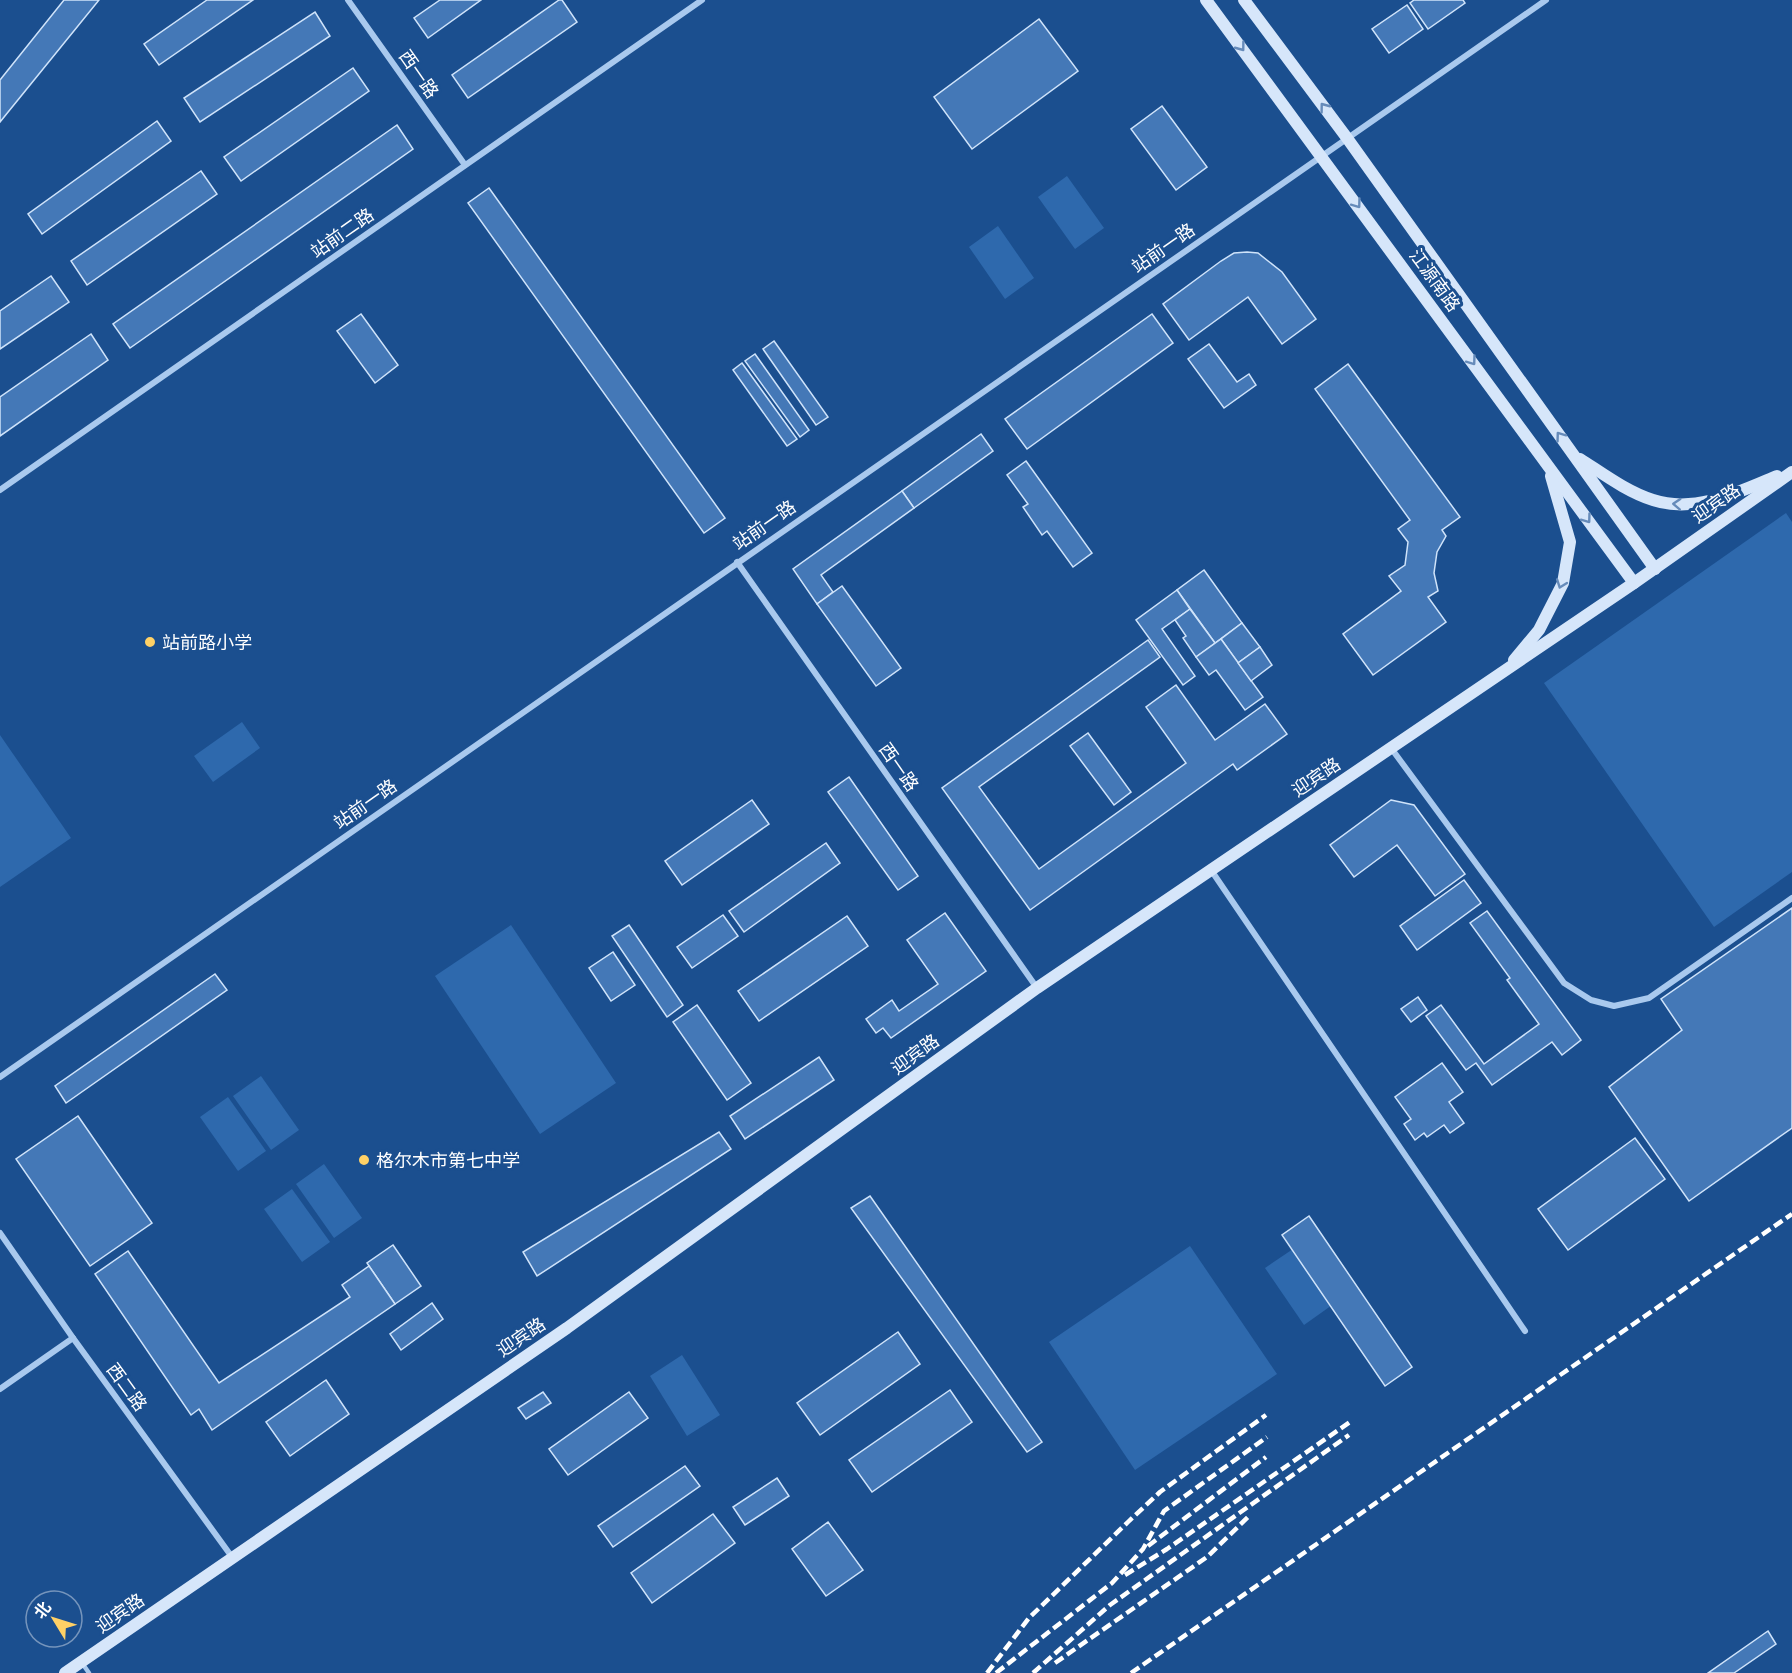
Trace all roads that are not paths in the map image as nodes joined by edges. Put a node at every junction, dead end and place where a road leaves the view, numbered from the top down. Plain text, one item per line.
1 (348, 0) edge
2 (702, 0) edge
3 (1206, 0) edge
4 (1244, 0) edge
5 (1546, 0) edge
6 (1347, 138) junction
7 (1323, 156) junction
8 (465, 165) junction
9 (1574, 456) junction
10 (1548, 466) junction
11 (1792, 471) edge
12 (0, 490) edge
13 (737, 562) junction
14 (1655, 568) junction
15 (1634, 584) junction
16 (1504, 672) junction
17 (1391, 748) junction
18 (1211, 870) junction
19 (1792, 898) edge
20 (1037, 988) junction
21 (0, 1077) edge
22 (0, 1233) edge
23 (1525, 1331) dead end
24 (73, 1338) junction
25 (0, 1389) edge
26 (232, 1557) junction
27 (81, 1662) junction
28 (65, 1673) edge
29 (89, 1673) edge

1 - 8 street, 西一路
2 - 8 street, 站前二路
3 -> 7 main road, 江源南路
6 -> 4 main road, 江源南路
5 - 6 street, 站前一路
6 - 7 street, 站前一路
9 -> 6 main road, 江源南路
7 -> 10 main road, 江源南路
7 - 13 street, 站前一路
8 - 12 street, 站前二路
11 -> 9 main road
9 - 14 main road, 江源南路
10 -> 15 main road, 江源南路
10 -> 16 main road
11 - 14 main road, 迎宾路
13 - 20 street, 西一路
13 - 21 street, 站前一路
14 - 15 main road, 迎宾路
15 - 16 main road, 迎宾路
16 - 17 main road, 迎宾路
17 - 18 main road, 迎宾路
17 - 19 street
18 - 20 main road, 迎宾路
18 - 23 street
20 - 26 main road, 迎宾路
22 - 24 street, 西二路
24 - 25 street
24 - 26 street, 西二路
26 - 27 main road, 迎宾路
27 - 28 main road, 迎宾路
27 - 29 lane

